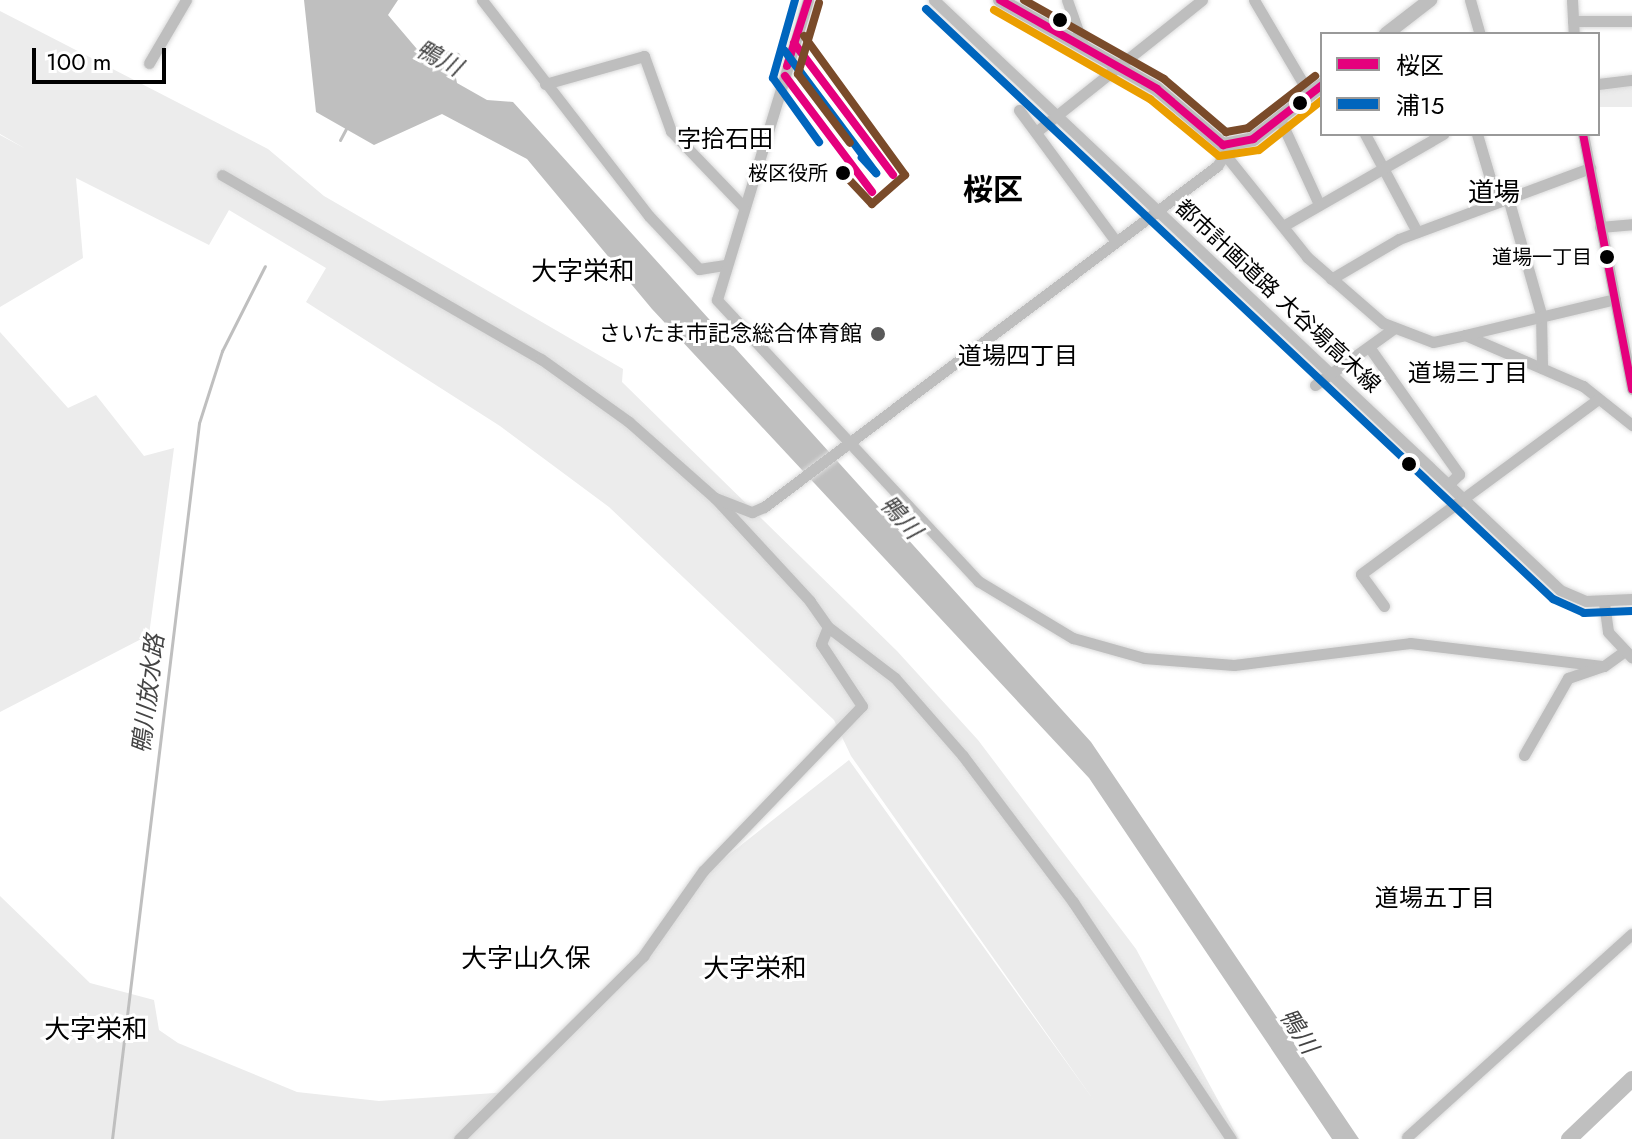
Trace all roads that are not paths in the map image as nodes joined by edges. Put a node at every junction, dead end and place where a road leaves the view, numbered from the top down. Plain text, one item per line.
1 (186, 0) edge
2 (482, 0) edge
3 (808, 0) edge
4 (934, 0) edge
5 (1000, 0) edge
6 (1067, 0) edge
7 (1202, 0) edge
8 (1254, 0) edge
9 (1430, 0) edge
10 (1470, 0) edge
11 (1572, 0) edge
12 (1632, 21) edge
13 (1574, 28) edge
14 (1389, 32) edge
15 (1479, 32) edge
16 (1084, 48) junction
17 (149, 63) dead end
18 (1116, 65) junction
19 (1632, 80) edge
20 (545, 84) junction
21 (1600, 84) edge
22 (1320, 87) edge
23 (1310, 95) junction
24 (1019, 110) dead end
25 (1057, 116) junction
26 (1280, 119) junction
27 (1036, 132) junction
28 (1366, 136) edge
29 (1439, 136) edge
30 (1478, 136) edge
31 (1583, 136) edge
32 (1228, 152) junction
33 (1385, 167) junction
34 (1590, 168) junction
35 (222, 175) dead end
36 (1503, 200) junction
37 (1319, 204) junction
38 (742, 205) junction
39 (1157, 209) junction
40 (1632, 224) edge
41 (1283, 226) junction
42 (1600, 227) junction
43 (1417, 232) junction
44 (1114, 239) junction
45 (1088, 242) dead end
46 (1095, 253) junction
47 (724, 265) junction
48 (1331, 279) junction
49 (1615, 299) junction
50 (1541, 314) junction
51 (1393, 329) junction
52 (1465, 335) junction
53 (1369, 347) junction
54 (1542, 368) junction
55 (1330, 374) junction
56 (1315, 385) dead end
57 (1632, 389) edge
58 (1598, 399) junction
59 (1632, 425) edge
60 (845, 440) junction
61 (1449, 484) junction
62 (1463, 497) junction
63 (715, 498) junction
64 (1632, 599) edge
65 (1604, 603) junction
66 (1384, 606) dead end
67 (828, 627) junction
68 (1628, 655) edge
69 (1604, 666) junction
70 (1524, 755) dead end
71 (1632, 934) edge
72 (1407, 1137) dead end
73 (459, 1139) edge
74 (1231, 1139) edge

1 - 17 street
2 - 20 street
3 - 38 street
4 - 25 street, 都市計画道路 大谷場高木線
5 - 16 main road
6 - 16 street
7 - 18 street
8 - 23 street
9 - 14 main road
10 - 15 street
11 - 13 street
12 - 13 street
16 - 18 main road
18 - 25 street
18 - 32 main road
19 - 21 street
20 - 38 street
20 - 47 street
22 - 23 main road
23 - 26 main road
24 - 27 street
25 - 27 street
25 - 39 street, 都市計画道路 大谷場高木線
26 - 32 main road
26 - 37 street
27 - 44 street
28 - 33 street
29 - 33 street
30 - 36 street
31 - 34 street
32 - 39 street
32 - 41 street
33 - 37 street
33 - 43 street
34 - 36 street
34 - 42 street
35 - 63 street
36 - 43 street
36 - 50 street
37 - 41 street
38 - 47 street
39 - 44 street
39 - 55 street, 都市計画道路 大谷場高木線
40 - 42 street
41 - 48 street
42 - 49 street
43 - 48 street
44 - 46 street
45 - 46 street
46 - 60 street
47 - 60 street
48 - 51 street
49 - 50 street
49 - 57 street
50 - 52 street
50 - 54 street
51 - 52 street
51 - 53 street
52 - 54 street
53 - 55 street
53 - 61 street
54 - 58 street
55 - 56 street
55 - 61 street, 都市計画道路 大谷場高木線
58 - 59 street
58 - 62 street
60 - 63 street
60 - 69 street
61 - 62 street, 都市計画道路 大谷場高木線
62 - 65 street, 都市計画道路 大谷場高木線
62 - 66 street
63 - 67 street
64 - 65 street
65 - 68 street
67 - 73 street
67 - 74 street
68 - 69 street
69 - 70 street
71 - 72 street

